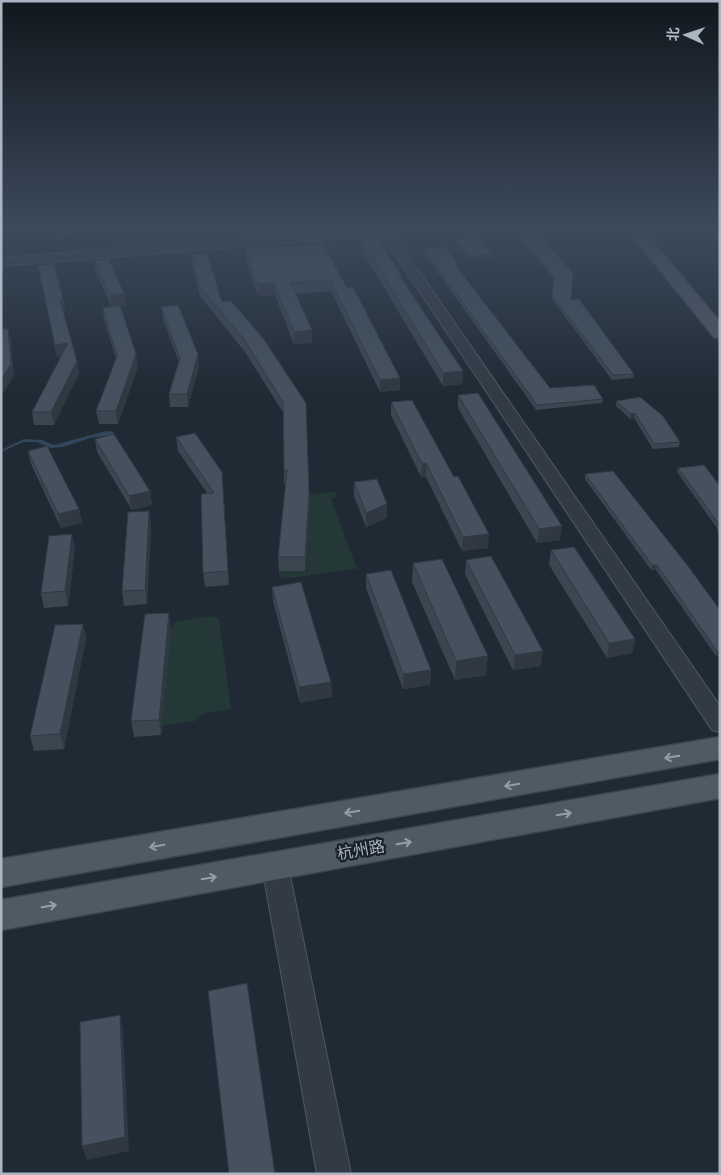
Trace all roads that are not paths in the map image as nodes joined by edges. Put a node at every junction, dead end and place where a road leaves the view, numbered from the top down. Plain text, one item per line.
1 (422, 284) edge
2 (679, 284) edge
3 (693, 284) edge
4 (720, 316) edge
5 (720, 333) edge
6 (720, 724) edge
7 (720, 748) edge
8 (720, 786) edge
9 (275, 866) junction
10 (1, 873) edge
11 (1, 915) edge
12 (334, 1174) edge

1 - 6 street
2 - 5 main road
3 - 4 main road
7 -> 10 main road
9 -> 8 main road, 杭州路
11 -> 9 main road, 杭州路
9 - 12 street

